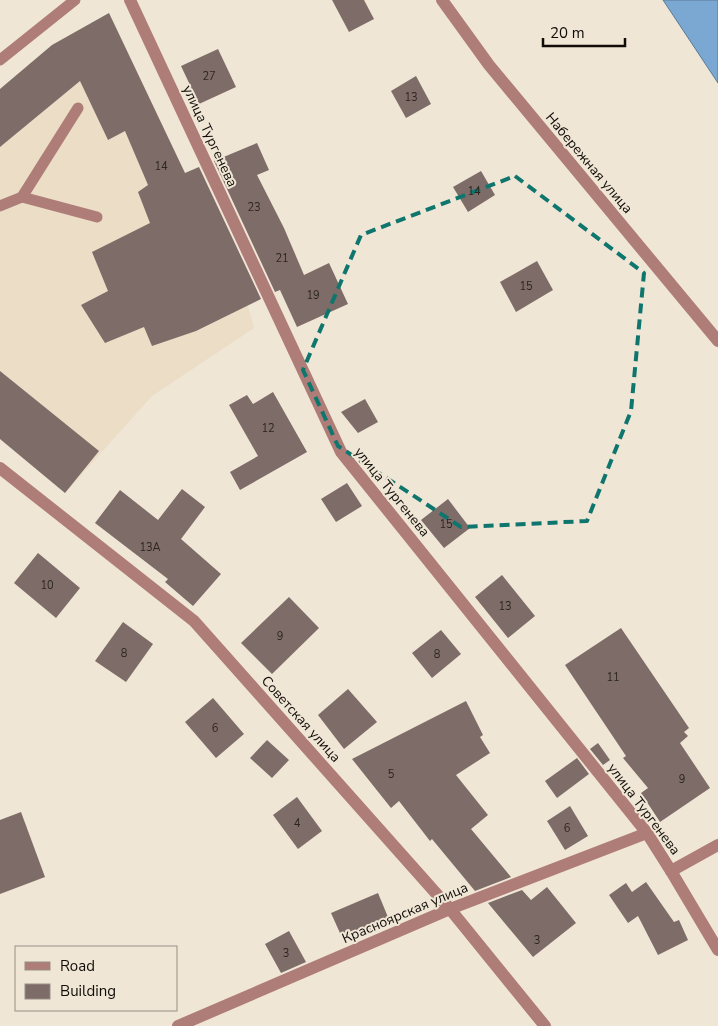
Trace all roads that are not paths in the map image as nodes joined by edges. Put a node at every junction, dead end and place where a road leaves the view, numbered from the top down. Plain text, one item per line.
1 (76, 0) edge
2 (130, 0) edge
3 (442, 0) edge
4 (0, 60) edge
5 (78, 108) dead end
6 (22, 197) junction
7 (0, 206) edge
8 (97, 217) dead end
9 (718, 341) edge
10 (0, 468) edge
11 (647, 833) junction
12 (718, 845) edge
13 (671, 871) junction
14 (450, 909) junction
15 (718, 950) edge
16 (178, 1026) edge
17 (545, 1026) edge

1 - 4 lane
2 - 11 street, улица Тургенева
3 - 9 street, Набережная улица
5 - 6 lane
6 - 7 lane
6 - 8 lane
10 - 14 street, Советская улица
11 - 13 street, улица Тургенева
11 - 14 street, Красноярская улица
12 - 13 street
13 - 15 street, улица Тургенева
14 - 16 street, Красноярская улица
14 - 17 street, Советская улица

